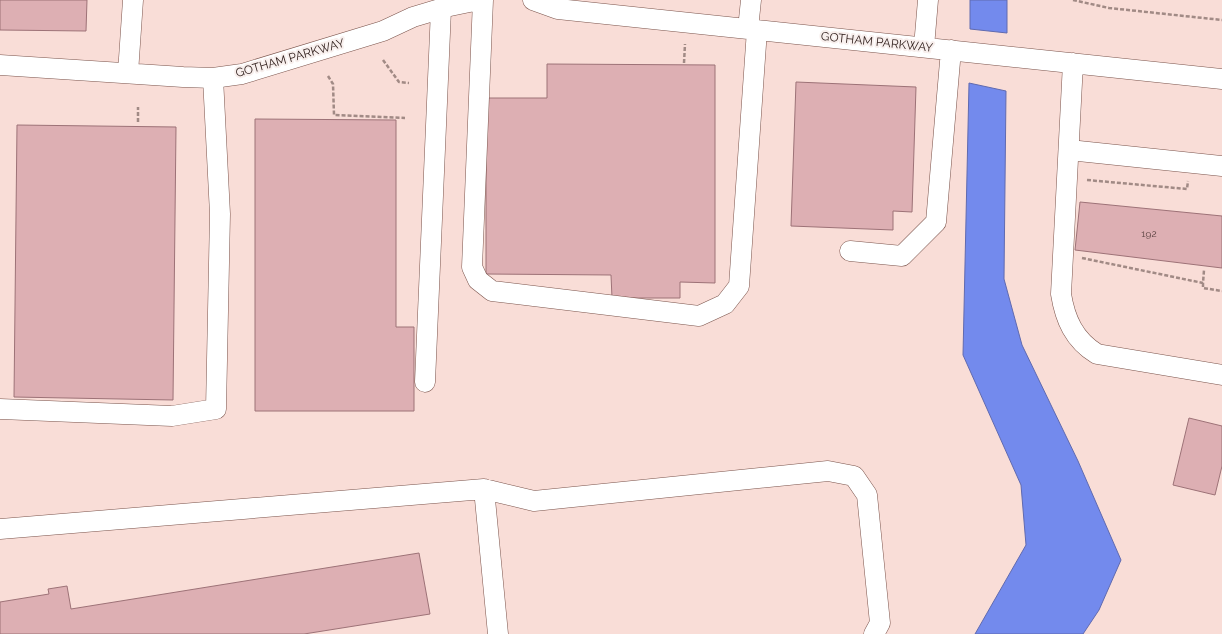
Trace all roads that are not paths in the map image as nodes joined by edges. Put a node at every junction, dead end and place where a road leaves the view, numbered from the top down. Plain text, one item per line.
1 (133, 0) edge
2 (479, 0) edge
3 (483, 0) edge
4 (533, 0) edge
5 (751, 0) edge
6 (928, 0) edge
7 (441, 9) junction
8 (752, 29) junction
9 (924, 47) junction
10 (951, 50) junction
11 (1074, 63) junction
12 (0, 65) edge
13 (128, 73) junction
14 (213, 78) junction
15 (1222, 79) edge
16 (1069, 150) junction
17 (1218, 169) edge
18 (850, 251) dead end
19 (1222, 375) edge
20 (426, 382) dead end
21 (0, 409) edge
22 (484, 489) junction
23 (0, 528) edge
24 (498, 634) edge
25 (874, 634) edge

1 - 13 street
2 - 7 street, GOTHAM PARKWAY
3 - 8 street
4 - 8 street, GOTHAM PARKWAY
5 - 8 street
6 - 9 street
7 - 14 street, GOTHAM PARKWAY
7 - 20 street
8 - 9 street, GOTHAM PARKWAY
9 - 10 street, GOTHAM PARKWAY
10 - 11 street, GOTHAM PARKWAY
10 - 18 street
11 - 15 street, GOTHAM PARKWAY
11 - 16 street
12 - 13 street, GOTHAM PARKWAY
13 - 14 street, GOTHAM PARKWAY
14 - 21 street
16 - 17 street
16 - 19 street
22 - 23 street
22 - 24 street
22 - 25 street

